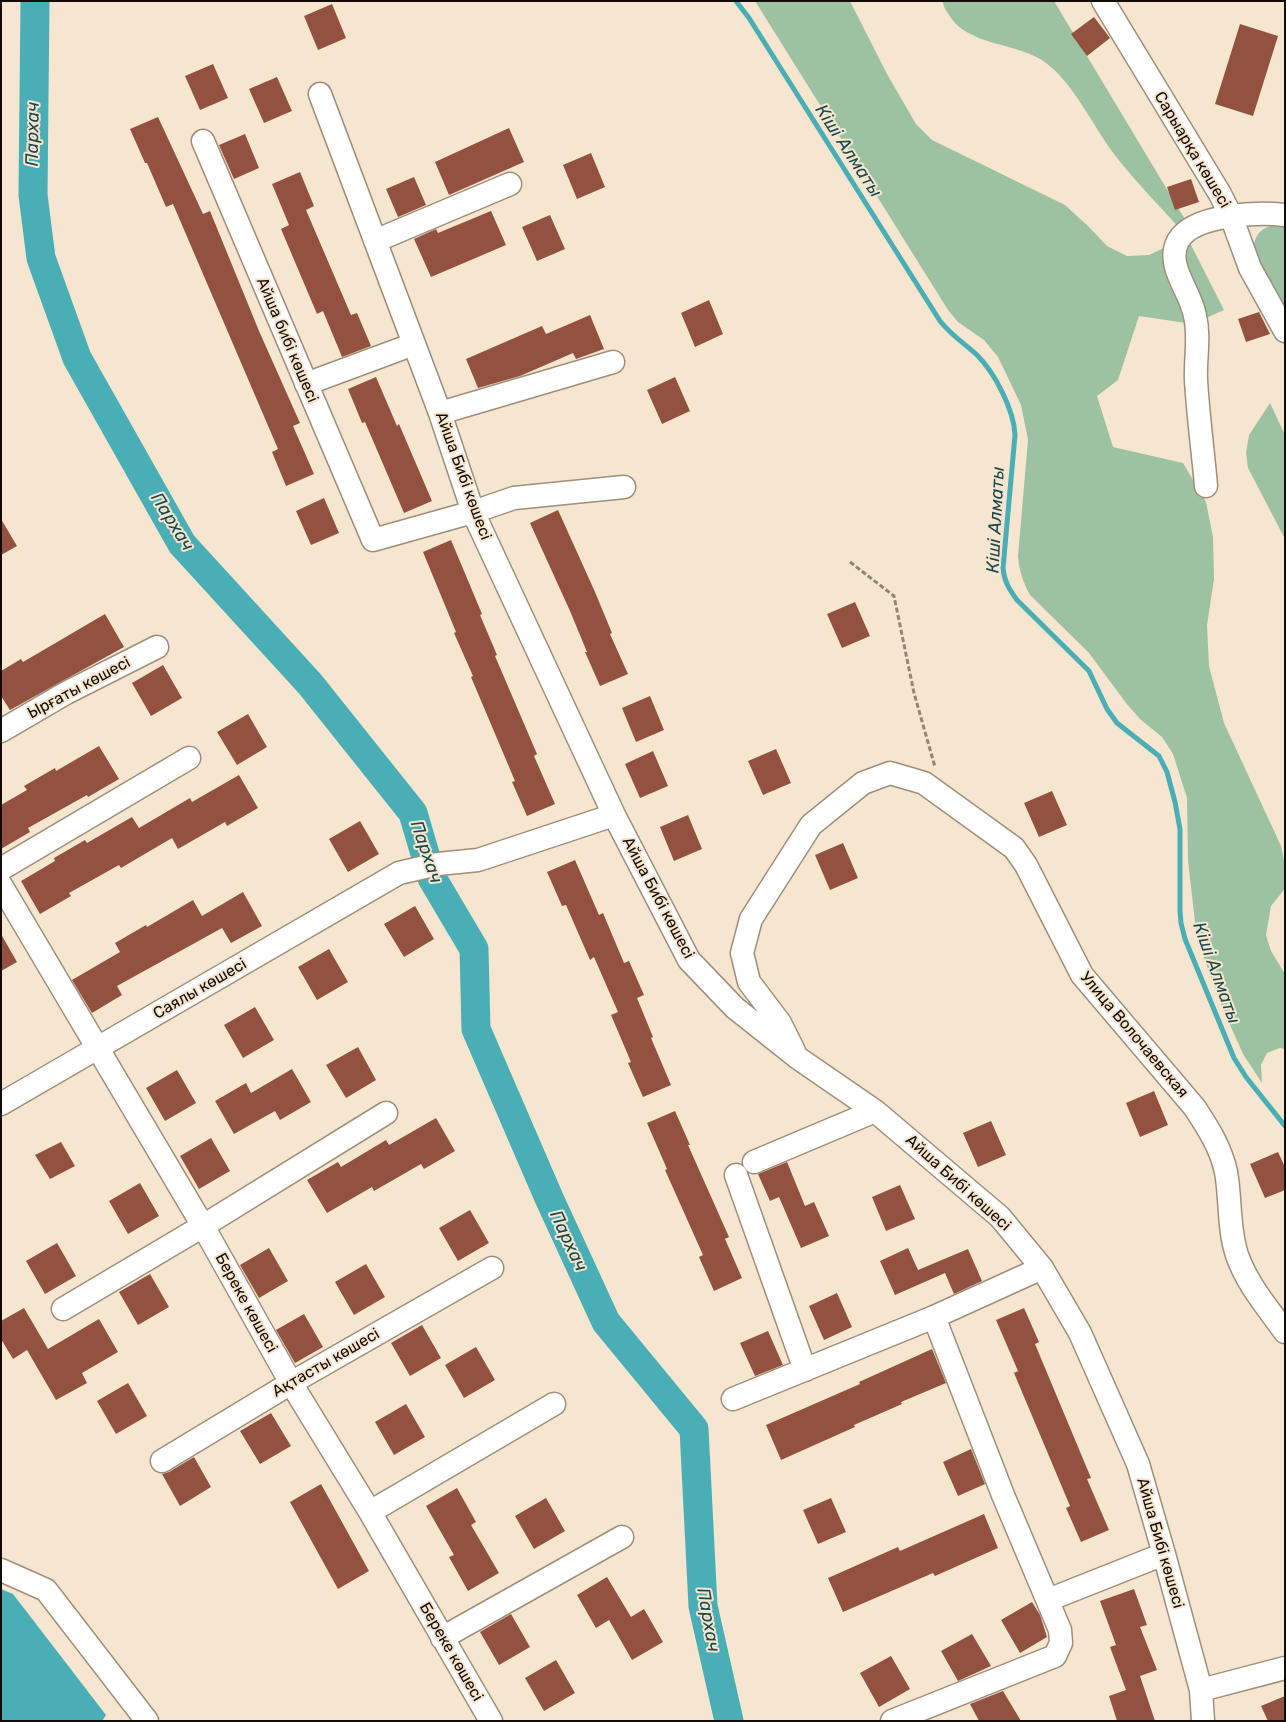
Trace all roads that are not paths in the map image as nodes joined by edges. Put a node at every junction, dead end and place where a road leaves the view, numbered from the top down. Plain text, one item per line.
1 (1103, 1) edge
2 (320, 94) dead end
3 (203, 141) dead end
4 (510, 184) dead end
5 (1285, 215) edge
6 (1231, 216) junction
7 (375, 241) junction
8 (1285, 331) edge
9 (414, 344) junction
10 (613, 362) dead end
11 (306, 384) junction
12 (440, 413) junction
13 (1206, 486) dead end
14 (624, 487) dead end
15 (473, 512) junction
16 (158, 647) dead end
17 (1, 731) edge
18 (188, 758) dead end
19 (614, 815) junction
20 (1, 869) edge
21 (1, 885) edge
22 (98, 1049) junction
23 (798, 1058) junction
24 (1, 1104) edge
25 (875, 1111) junction
26 (386, 1113) dead end
27 (754, 1162) dead end
28 (736, 1174) dead end
29 (203, 1226) junction
30 (492, 1268) dead end
31 (1042, 1268) junction
32 (63, 1309) dead end
33 (934, 1317) junction
34 (1285, 1332) edge
35 (805, 1370) junction
36 (291, 1383) junction
37 (733, 1399) dead end
38 (554, 1404) dead end
39 (162, 1461) dead end
40 (370, 1512) junction
41 (622, 1537) dead end
42 (1164, 1554) junction
43 (1, 1570) edge
44 (1048, 1600) junction
45 (442, 1638) junction
46 (1285, 1668) edge
47 (1201, 1690) junction
48 (147, 1721) edge
49 (491, 1721) edge
50 (892, 1721) edge
51 (1204, 1721) edge

1 - 6 street, Сарыарқа көшесі
2 - 7 street, Айша Бибі көшесі
3 - 11 street, Айша бибі көшесі
4 - 7 street
5 - 6 street
6 - 8 street, Сарыарқа көшесі
6 - 13 street
7 - 9 street, Айша Бибі көшесі
9 - 11 street
9 - 12 street, Айша Бибі көшесі
10 - 12 street
11 - 15 street, Айша бибі көшесі
12 - 15 street, Айша Бибі көшесі
14 - 15 street
15 - 19 street, Айша Бибі көшесі
16 - 17 street, Ырғаты көшесі
18 - 20 street
19 - 22 street, Саялы көшесі
19 - 23 street, Айша Бибі көшесі
21 - 22 street, Береке көшесі
22 - 24 street, Саялы көшесі
22 - 29 street, Береке көшесі
23 - 25 street, Айша Бибі көшесі
23 - 34 street, Улица Волочаевская
25 - 27 street
25 - 31 street, Айша Бибі көшесі
26 - 29 street
28 - 35 street
29 - 32 street
29 - 36 street, Береке көшесі
30 - 36 street, Ақтасты көшесі
31 - 33 street
31 - 42 street, Айша Бибі көшесі
33 - 35 street
33 - 44 street
35 - 37 street
36 - 39 street, Ақтасты көшесі
36 - 40 street, Береке көшесі
38 - 40 street
40 - 45 street, Береке көшесі
41 - 45 street
42 - 44 street
42 - 47 street, Айша Бибі көшесі
43 - 48 street
44 - 50 street
45 - 49 street, Береке көшесі
46 - 47 street
47 - 51 street, Айша Бибі көшесі

